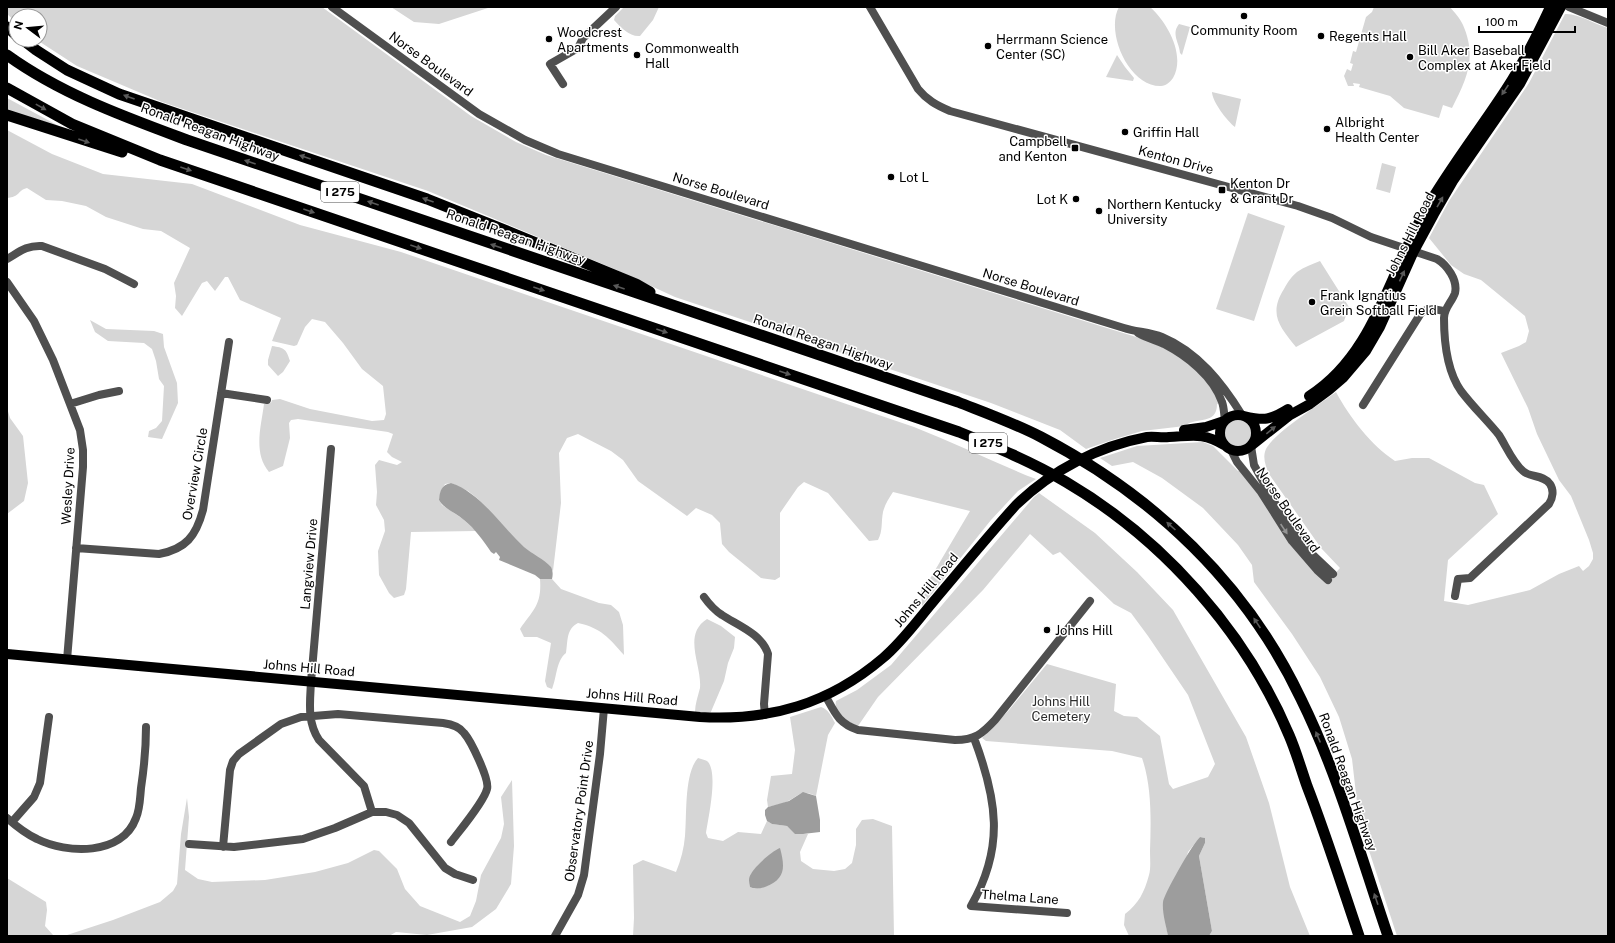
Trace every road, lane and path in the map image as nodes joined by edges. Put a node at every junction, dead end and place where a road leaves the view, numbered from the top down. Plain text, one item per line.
1 (332, 7) edge
2 (616, 7) edge
3 (870, 7) edge
4 (1550, 7) edge
5 (1561, 7) edge
6 (1569, 7) edge
7 (1608, 23) edge
8 (33, 48) edge
9 (7, 54) edge
10 (563, 84) dead end
11 (7, 88) edge
12 (7, 115) edge
13 (160, 160) junction
14 (1410, 250) junction
15 (7, 259) edge
16 (7, 282) edge
17 (134, 284) dead end
18 (682, 309) junction
19 (1445, 311) junction
20 (1136, 332) junction
21 (230, 342) dead end
22 (119, 391) dead end
23 (221, 393) junction
24 (268, 400) dead end
25 (70, 404) junction
26 (1363, 405) dead end
27 (1243, 415) junction
28 (1225, 420) junction
29 (1153, 437) junction
30 (1252, 445) junction
31 (1228, 448) junction
32 (331, 449) dead end
33 (76, 548) junction
34 (1455, 596) dead end
35 (704, 598) dead end
36 (1090, 602) dead end
37 (7, 654) edge
38 (67, 660) junction
39 (311, 682) junction
40 (826, 695) junction
41 (604, 708) junction
42 (765, 715) junction
43 (310, 716) junction
44 (49, 718) dead end
45 (146, 727) dead end
46 (974, 738) junction
47 (372, 812) junction
48 (9, 820) edge
49 (451, 842) dead end
50 (190, 844) dead end
51 (222, 847) junction
52 (473, 880) dead end
53 (1067, 913) dead end
54 (555, 936) edge
55 (1360, 936) edge
56 (1388, 936) edge

1 - 20 street, Norse Boulevard
2 - 10 street
3 - 14 street, Kenton Drive
4 -> 14 main road, Johns Hill Road
14 -> 5 main road, Johns Hill Road
6 - 7 street
18 -> 8 highway
18 -> 9 highway, Ronald Reagan Highway / I 275
11 -> 13 highway, I 275
12 -> 13 highway
13 -> 55 highway, I 275
14 - 19 street, Kenton Drive
14 - 27 main road, Johns Hill Road
30 -> 14 main road, Johns Hill Road
15 - 17 street
16 - 25 street, Wesley Drive
56 -> 18 highway, Ronald Reagan Highway / I 275
19 - 26 street
19 - 34 street
20 - 27 street, Norse Boulevard
20 - 28 street, Norse Boulevard
21 - 23 street, Overview Circle
22 - 25 street
23 - 24 street
23 - 33 street, Overview Circle
25 - 33 street, Wesley Drive
27 - 28 main road
27 - 30 main road
28 - 29 main road, Johns Hill Road
28 - 31 main road
29 - 31 main road, Johns Hill Road
29 - 40 main road, Johns Hill Road
30 - 31 main road
31 -> 30 street, Norse Boulevard
32 - 39 street, Langview Drive
33 - 38 street, Wesley Drive
35 - 42 street
36 - 46 street
37 - 38 main road, Johns Hill Road
38 - 39 main road, Johns Hill Road
39 - 41 main road, Johns Hill Road
39 - 43 street, Langview Drive
40 - 42 main road, Johns Hill Road
40 - 46 street
41 - 42 main road, Johns Hill Road
41 - 54 street, Observatory Point Drive
43 - 47 street, Langview Drive
43 - 49 street
43 - 51 street
44 - 48 street
45 - 48 street
46 - 53 street, Thelma Lane
47 - 51 street
47 - 52 street
50 - 51 street

